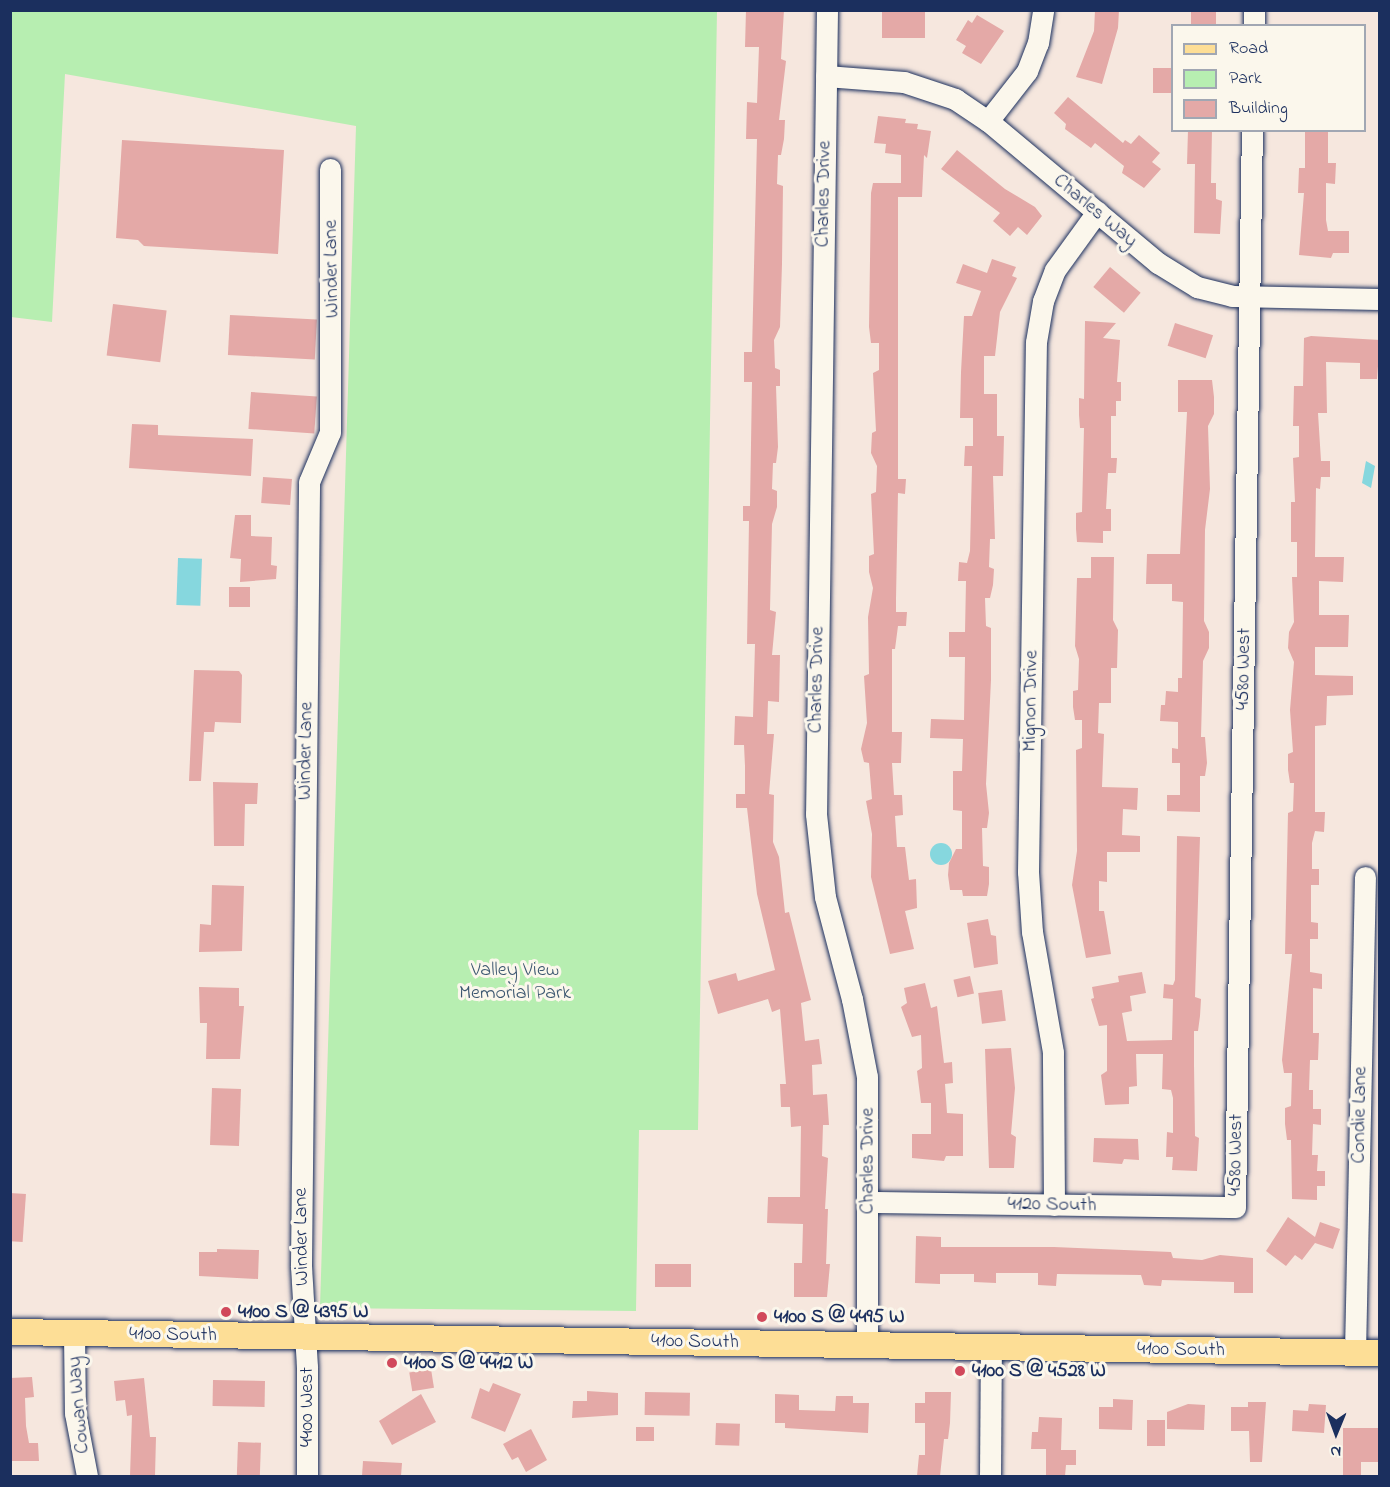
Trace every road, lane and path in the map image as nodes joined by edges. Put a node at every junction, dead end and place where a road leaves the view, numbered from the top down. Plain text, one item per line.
1 (827, 10) edge
2 (1043, 10) edge
3 (826, 76) junction
4 (988, 122) junction
5 (1252, 132) edge
6 (330, 169) dead end
7 (1097, 212) junction
8 (1249, 297) junction
9 (1380, 299) edge
10 (1365, 877) dead end
11 (869, 1202) junction
12 (1054, 1205) junction
13 (1235, 1207) joint
14 (10, 1332) edge
15 (74, 1333) junction
16 (306, 1337) junction
17 (867, 1345) junction
18 (991, 1347) junction
19 (1367, 1352) edge
20 (87, 1476) edge
21 (307, 1476) edge
22 (990, 1476) edge

1 - 3 street, Charles Drive
2 - 4 street
3 - 4 street, Charles Way
3 - 11 street, Charles Drive
4 - 7 street, Charles Way
5 - 8 street, 4580 West
6 - 16 street, Winder Lane
7 - 8 street, Charles Way
7 - 12 street, Mignon Drive
8 - 9 street, Charles Way
8 - 13 street, 4580 West
10 - 19 street, Condie Lane
11 - 12 street, 4120 South
11 - 17 street, Charles Drive
12 - 13 street, 4120 South
14 - 15 main road, 4100 South
15 - 16 main road, 4100 South
15 - 20 street, Cowan Way
16 - 17 main road, 4100 South
16 - 21 street, 4400 West
17 - 18 main road, 4100 South
18 - 19 main road, 4100 South
18 - 22 street

